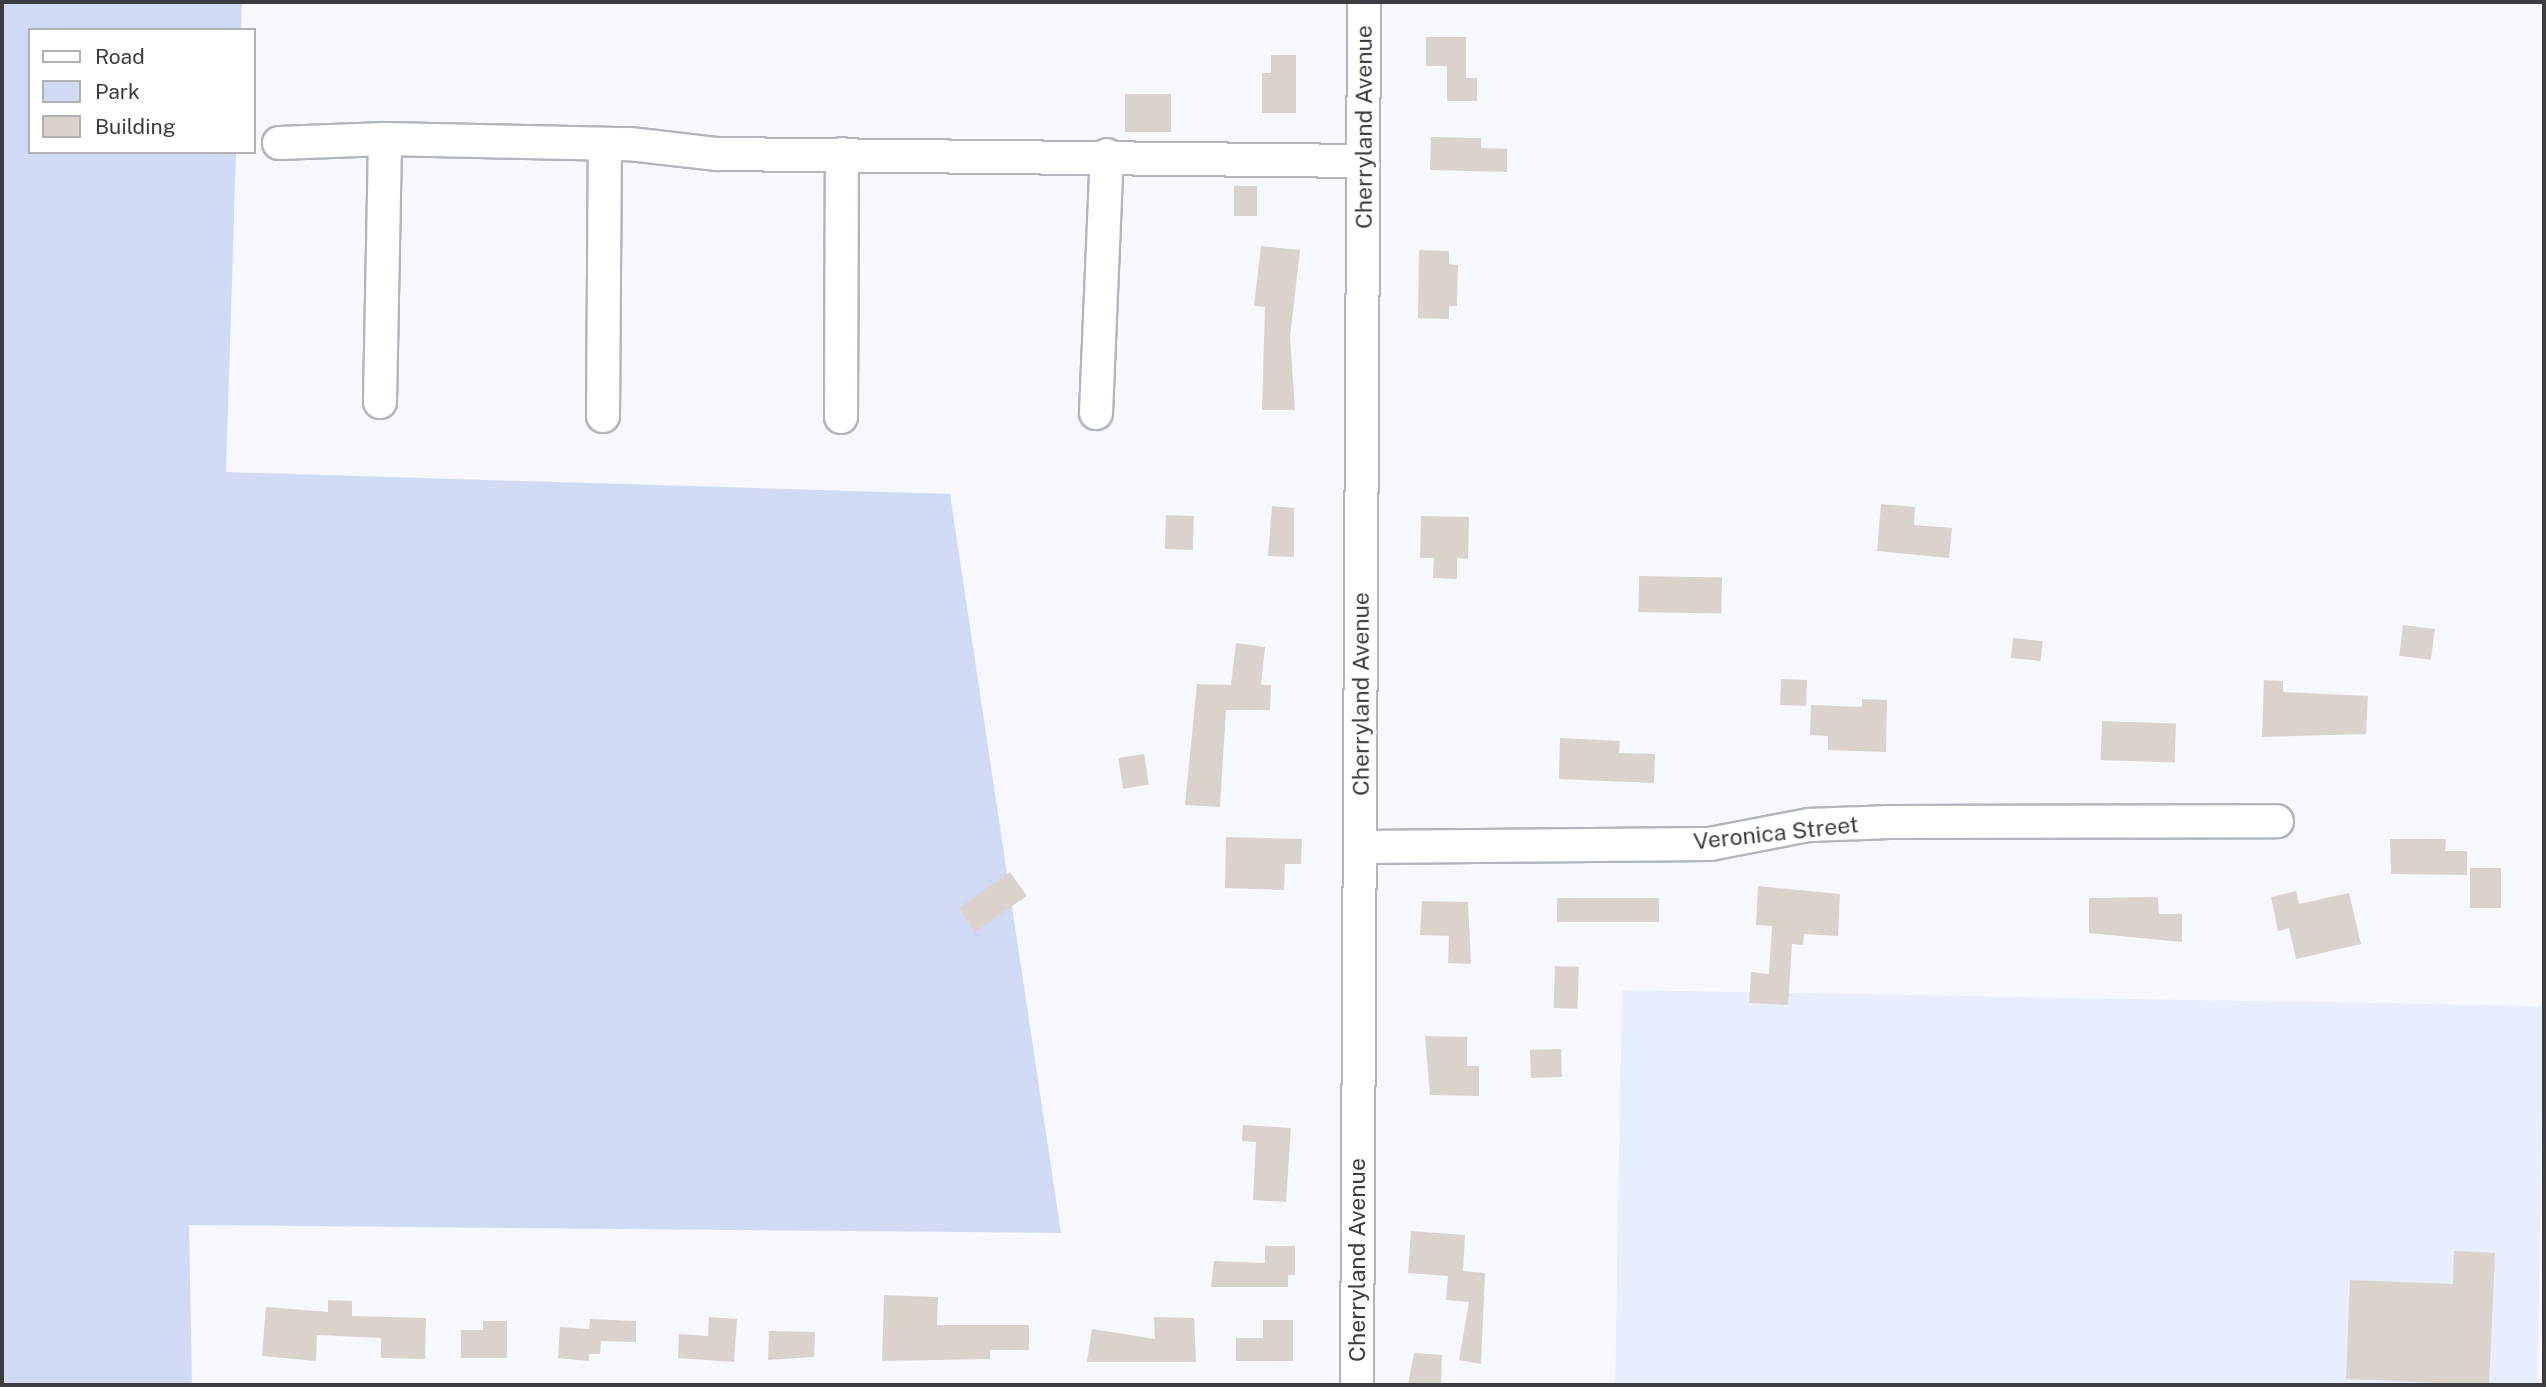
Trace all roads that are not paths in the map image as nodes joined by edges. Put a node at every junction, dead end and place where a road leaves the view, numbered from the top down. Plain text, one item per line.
1 (1364, 2) edge
2 (385, 139) junction
3 (279, 143) dead end
4 (605, 144) junction
5 (842, 153) junction
6 (1107, 155) junction
7 (1363, 160) junction
8 (380, 402) dead end
9 (1096, 413) dead end
10 (603, 416) dead end
11 (841, 417) dead end
12 (2277, 821) dead end
13 (1360, 847) junction
14 (1357, 1385) edge

1 - 7 street, Cherryland Avenue
2 - 3 street
2 - 4 street
2 - 8 street
4 - 5 street
4 - 10 street
5 - 6 street
5 - 11 street
6 - 7 street
6 - 9 street
7 - 13 street, Cherryland Avenue
12 - 13 street, Veronica Street
13 - 14 street, Cherryland Avenue

